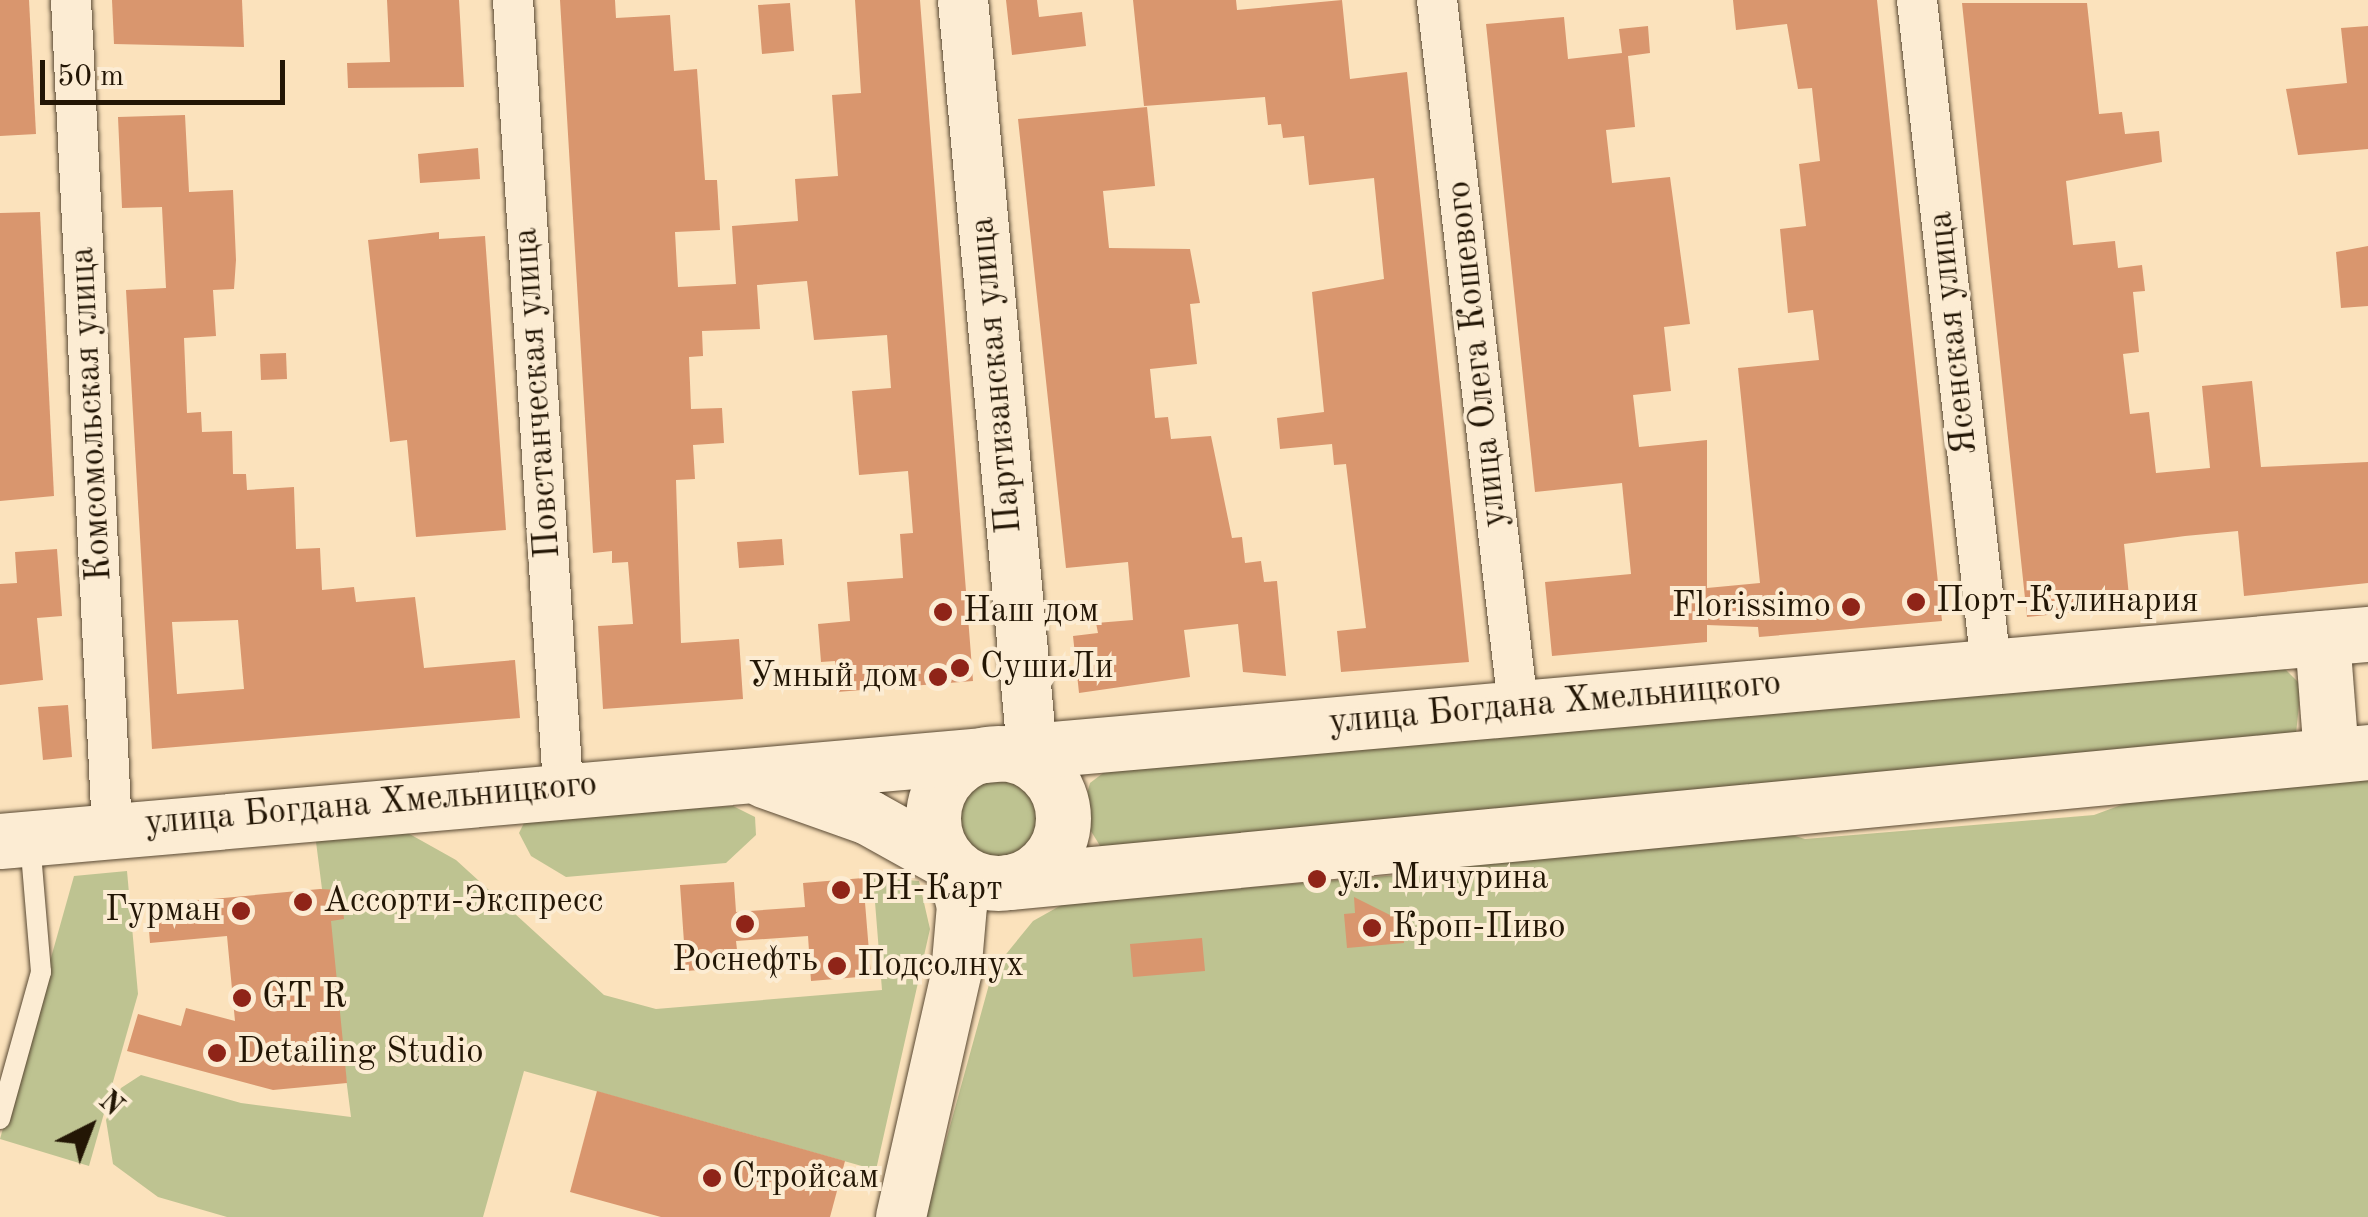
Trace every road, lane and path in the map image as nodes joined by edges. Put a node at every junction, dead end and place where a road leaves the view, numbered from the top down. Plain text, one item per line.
1 (71, 0) edge
2 (513, 0) edge
3 (963, 0) edge
4 (1437, 0) edge
5 (1917, 0) edge
6 (2345, 636) edge
7 (1991, 666) junction
8 (1518, 707) junction
9 (1012, 751) junction
10 (2355, 755) edge
11 (742, 773) junction
12 (563, 787) junction
13 (112, 829) junction
14 (15, 839) edge
15 (949, 862) junction
16 (1009, 882) junction
17 (930, 1103) junction
18 (0, 1119) edge
19 (901, 1217) edge

1 - 13 street, Комсомольская улица
2 - 12 street, Повстанческая улица
3 - 9 street, Партизанская улица
4 - 8 street, улица Олега Кошевого
5 - 7 street, Ясенская улица
6 - 7 main road, улица Богдана Хмельницкого
6 - 10 main road
7 - 8 main road, улица Богдана Хмельницкого
8 - 9 main road, улица Богдана Хмельницкого
9 - 11 main road, улица Богдана Хмельницкого
9 - 15 main road
9 - 16 main road
10 - 16 main road
11 - 12 main road, улица Богдана Хмельницкого
11 - 15 main road, улица Богдана Хмельницкого
12 - 13 main road, улица Богдана Хмельницкого
13 - 14 main road, улица Богдана Хмельницкого
14 - 18 lane
15 - 16 main road
15 - 17 street
16 - 17 street
17 - 19 street

